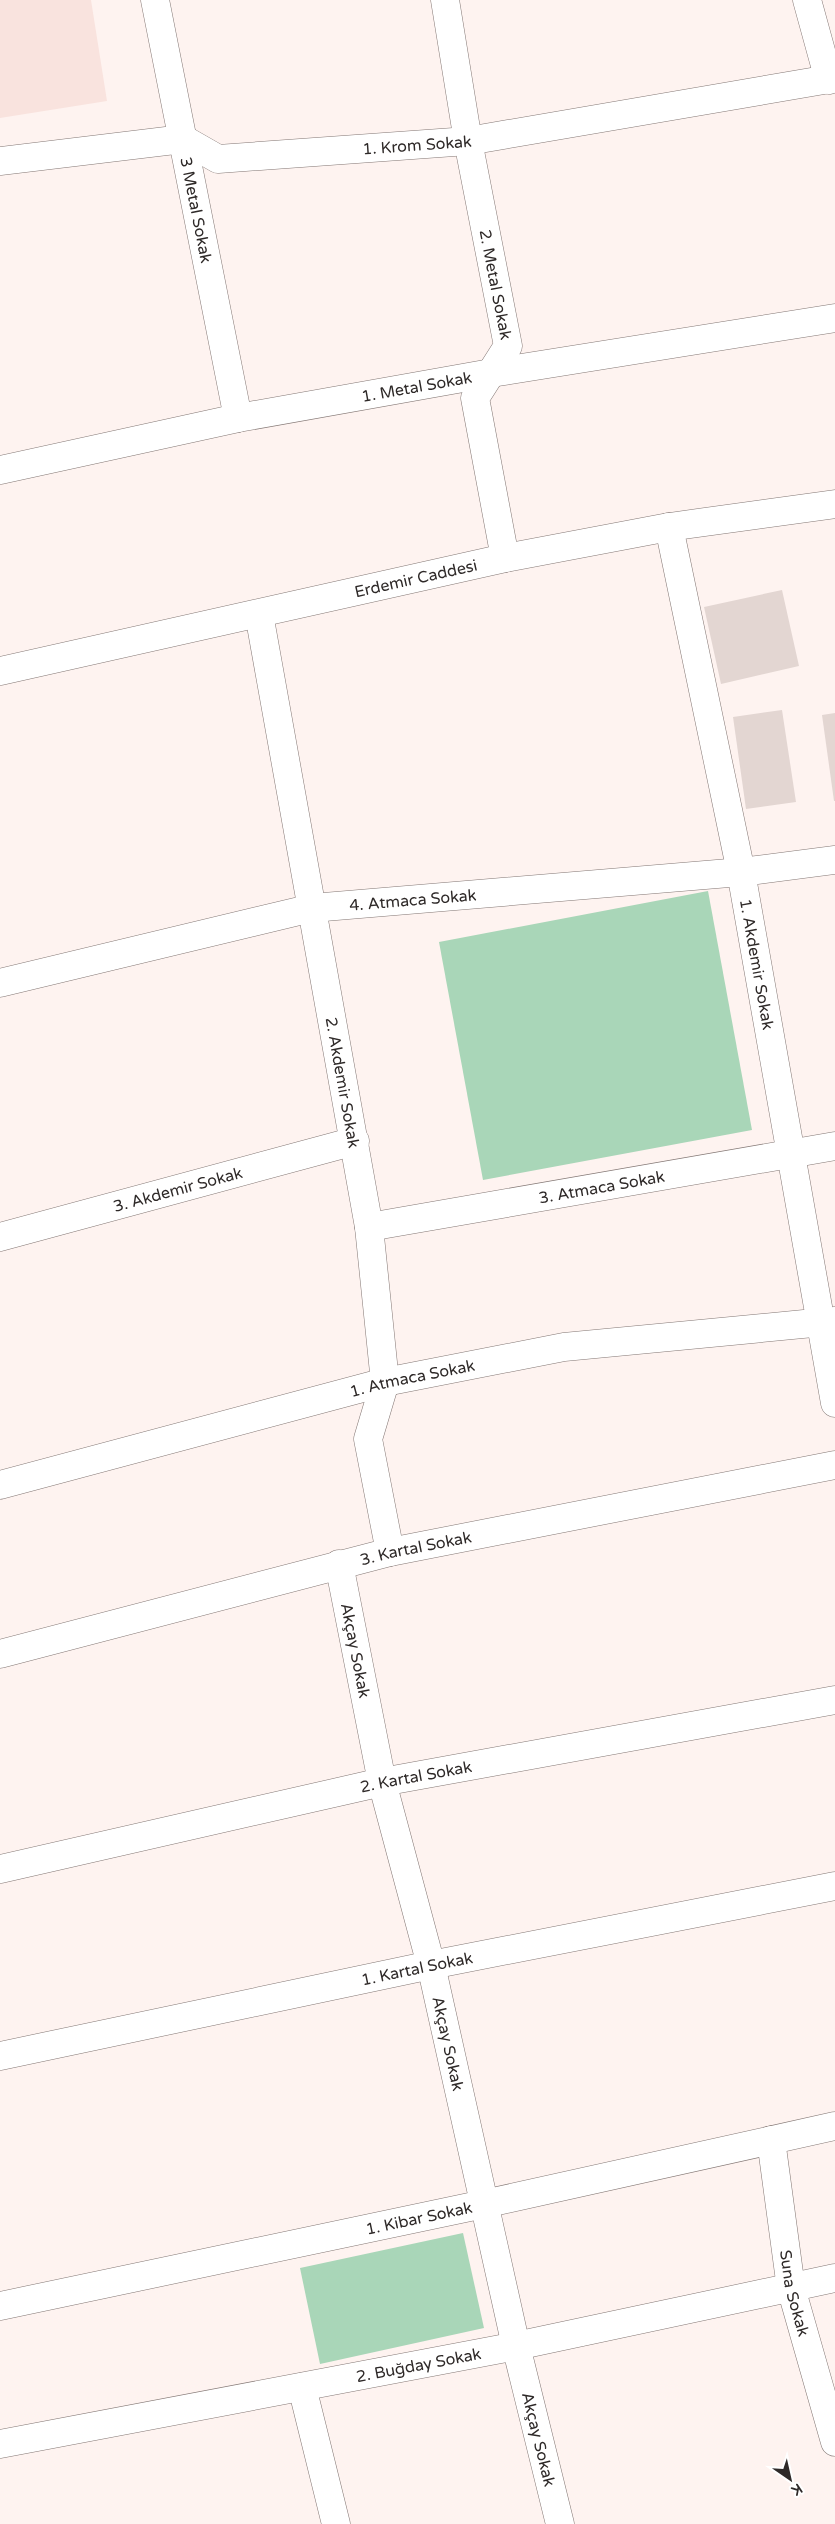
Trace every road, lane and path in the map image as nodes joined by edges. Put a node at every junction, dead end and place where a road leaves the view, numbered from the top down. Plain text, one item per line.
1 (155, 0) edge
2 (445, 0) edge
3 (807, 0) edge
4 (832, 79) edge
5 (183, 139) junction
6 (468, 141) junction
7 (0, 161) edge
8 (835, 318) edge
9 (491, 373) junction
10 (238, 418) junction
11 (0, 470) edge
12 (835, 504) edge
13 (669, 527) junction
14 (505, 558) junction
15 (259, 614) junction
16 (0, 671) edge
17 (835, 860) edge
18 (741, 872) junction
19 (312, 908) junction
20 (0, 983) edge
21 (355, 1141) junction
22 (835, 1146) edge
23 (790, 1154) junction
24 (369, 1227) junction
25 (0, 1237) edge
26 (827, 1322) edge
27 (385, 1382) junction
28 (835, 1403) edge
29 (835, 1464) edge
30 (0, 1485) edge
31 (390, 1552) junction
32 (339, 1564) junction
33 (0, 1654) edge
34 (835, 1700) edge
35 (382, 1782) junction
36 (0, 1869) edge
37 (835, 1886) edge
38 (431, 1965) junction
39 (0, 2056) edge
40 (835, 2126) edge
41 (771, 2140) junction
42 (484, 2204) junction
43 (835, 2278) edge
44 (791, 2288) junction
45 (0, 2306) edge
46 (516, 2346) junction
47 (302, 2387) junction
48 (835, 2442) edge
49 (0, 2444) edge
50 (336, 2524) edge
51 (560, 2524) edge

1 - 5 street, 3 Metal Sokak
2 - 6 street, 2. Metal Sokak
3 - 4 street
4 - 6 street, 1. Krom Sokak
5 - 6 street, 1. Krom Sokak
5 - 7 street
5 - 10 street, 3 Metal Sokak
6 - 9 street, 2. Metal Sokak
8 - 9 street, 1. Metal Sokak
9 - 10 street, 1. Metal Sokak
9 - 14 street, 2. Metal Sokak
10 - 11 street, 1. Metal Sokak
12 - 13 street, Erdemir Caddesi
13 - 14 street, Erdemir Caddesi
13 - 18 street, 1. Akdemir Sokak
14 - 15 street, Erdemir Caddesi
15 - 16 street, Erdemir Caddesi
15 - 19 street, 2. Akdemir Sokak
17 - 18 street, 4. Atmaca Sokak
18 - 19 street, 4. Atmaca Sokak
18 - 23 street, 1. Akdemir Sokak
19 - 20 street, 4. Atmaca Sokak
19 - 21 street, 2. Akdemir Sokak
21 - 24 street, 2. Akdemir Sokak
21 - 25 street, 3. Akdemir Sokak
22 - 23 street, 3. Atmaca Sokak
23 - 24 street, 3. Atmaca Sokak
23 - 26 street, 1. Akdemir Sokak
24 - 27 street, 2. Akdemir Sokak
26 - 27 street, 1. Atmaca Sokak
26 - 28 street, 1. Akdemir Sokak
27 - 30 street, 1. Atmaca Sokak
27 - 31 street, 2. Akdemir Sokak
29 - 31 street, 3. Kartal Sokak
31 - 32 street, 3. Kartal Sokak
32 - 33 street, 3. Kartal Sokak
32 - 35 street, Akçay Sokak
34 - 35 street, 2. Kartal Sokak
35 - 36 street, 2. Kartal Sokak
35 - 38 street, Akçay Sokak
37 - 38 street, 1. Kartal Sokak
38 - 39 street, 1. Kartal Sokak
38 - 42 street, Akçay Sokak
40 - 41 street, 1. Kibar Sokak
41 - 42 street, 1. Kibar Sokak
41 - 44 street, Suna Sokak
42 - 45 street, 1. Kibar Sokak
42 - 46 street, Akçay Sokak
43 - 44 street, 2. Buğday Sokak
44 - 46 street, 2. Buğday Sokak
44 - 48 street, Suna Sokak
46 - 47 street, 2. Buğday Sokak
46 - 51 street, Akçay Sokak
47 - 49 street, 2. Buğday Sokak
47 - 50 street

